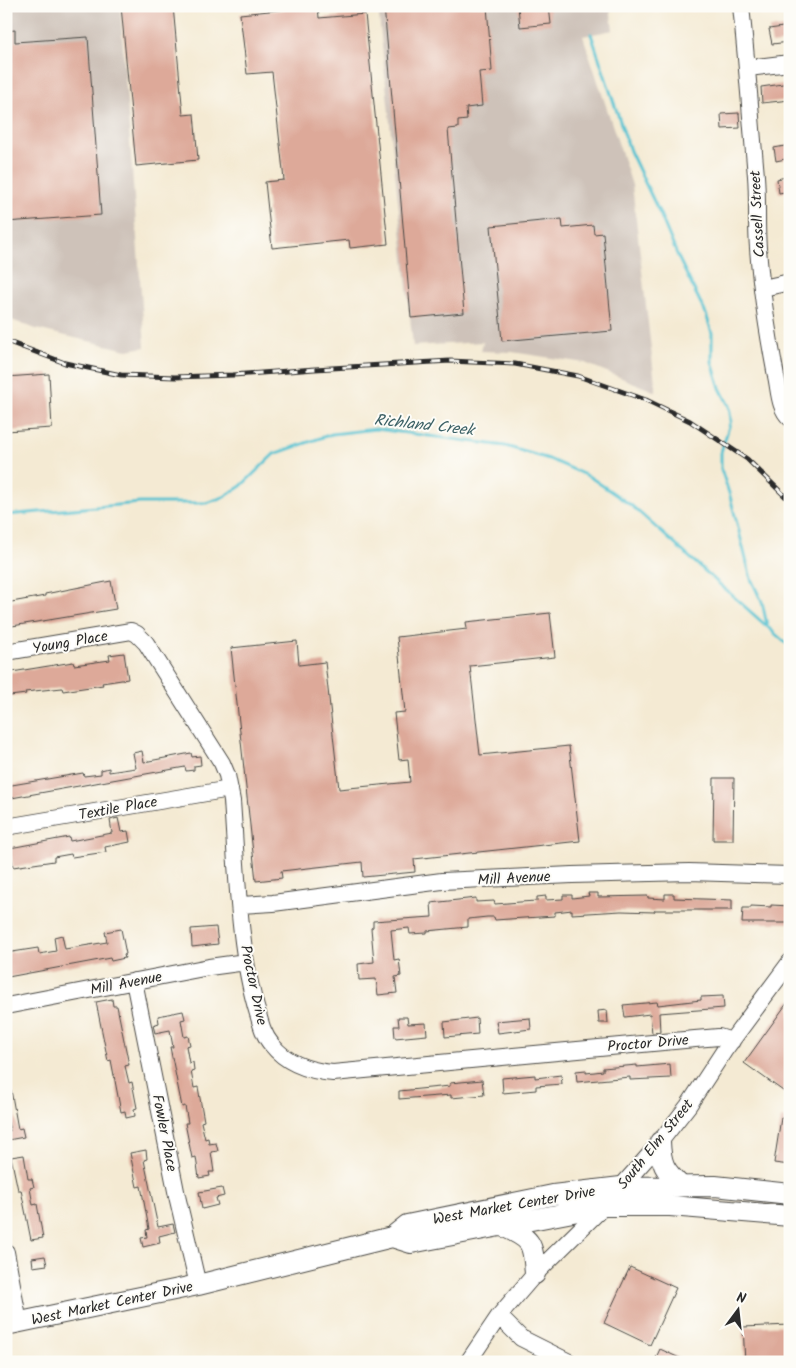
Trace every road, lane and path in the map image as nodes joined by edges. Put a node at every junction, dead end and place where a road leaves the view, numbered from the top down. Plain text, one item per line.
1 (741, 6) edge
2 (790, 63) edge
3 (748, 68) junction
4 (790, 282) edge
5 (763, 288) junction
6 (790, 418) edge
7 (133, 632) joint
8 (6, 652) edge
9 (230, 789) junction
10 (6, 827) edge
11 (790, 875) edge
12 (240, 905) junction
13 (246, 962) junction
14 (790, 962) edge
15 (134, 981) junction
16 (6, 1006) edge
17 (732, 1041) junction
18 (660, 1142) junction
19 (681, 1186) junction
20 (621, 1187) junction
21 (790, 1194) edge
22 (604, 1206) junction
23 (790, 1216) edge
24 (502, 1226) junction
25 (392, 1237) junction
26 (6, 1252) edge
27 (535, 1274) junction
28 (198, 1285) junction
29 (499, 1316) junction
30 (13, 1324) edge
31 (468, 1362) edge
32 (569, 1362) edge

1 - 3 street, Cassell Street
2 - 3 street
3 - 5 street, Cassell Street
4 - 5 street
5 - 6 street, Cassell Street
7 - 8 street, Young Place
7 - 9 street, Proctor Drive
9 - 10 street, Textile Place
9 - 12 street, Proctor Drive
11 - 12 street, Mill Avenue
12 - 13 street, Proctor Drive
13 - 15 street, Mill Avenue
13 - 17 street, Proctor Drive
14 - 17 street, South Elm Street
15 - 16 street, Mill Avenue
15 - 28 street, Fowler Place
17 - 18 street, South Elm Street
18 - 19 main road
18 - 20 street, South Elm Street
19 - 20 main road, West Market Center Drive
19 - 21 main road, West Market Center Drive
20 - 22 street, South Elm Street
20 - 25 main road, West Market Center Drive
22 - 23 main road, West Market Center Drive
22 - 24 main road, West Market Center Drive
22 - 27 street, South Elm Street
24 - 25 main road, West Market Center Drive
24 - 27 main road
25 - 28 main road, West Market Center Drive
26 - 30 street
27 - 29 street, South Elm Street
28 - 30 main road, West Market Center Drive
29 - 31 street, South Elm Street
29 - 32 street

